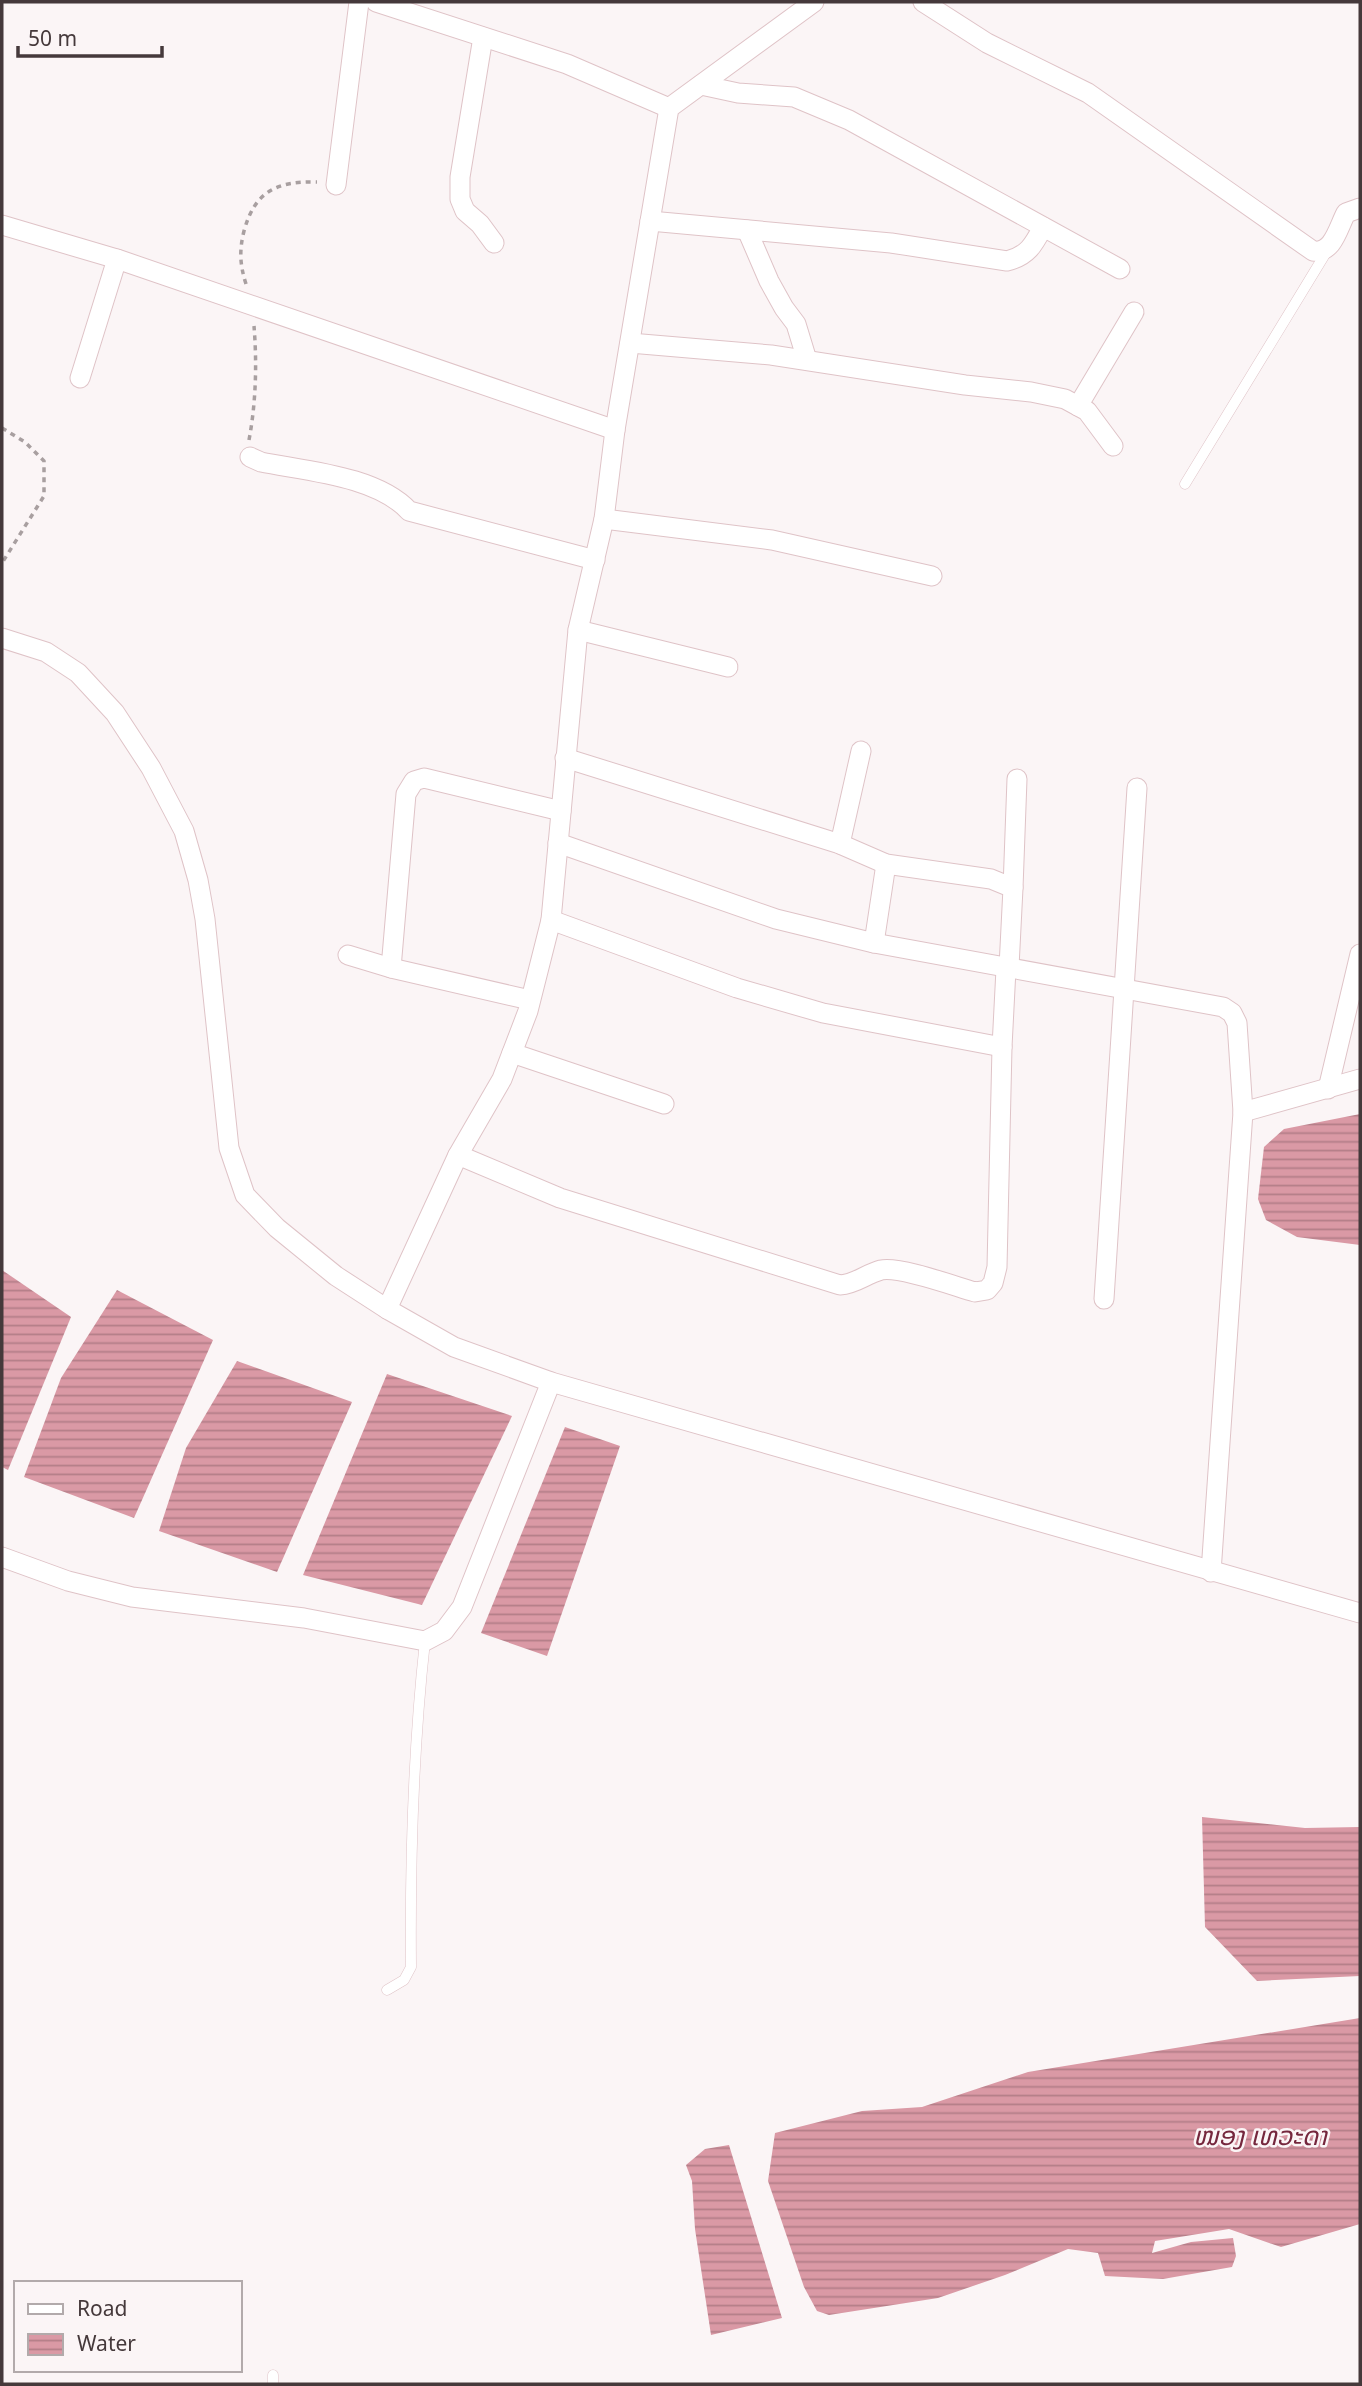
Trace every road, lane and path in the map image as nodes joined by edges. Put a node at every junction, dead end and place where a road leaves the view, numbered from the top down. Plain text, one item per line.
1 (359, 2) edge
2 (376, 2) edge
3 (814, 2) edge
4 (923, 2) edge
5 (483, 37) junction
6 (701, 85) junction
7 (669, 108) junction
8 (336, 185) dead end
9 (1360, 208) edge
10 (650, 221) junction
11 (2, 225) edge
12 (1043, 226) junction
13 (747, 230) junction
14 (494, 243) dead end
15 (1329, 248) junction
16 (117, 259) junction
17 (1120, 269) dead end
18 (1135, 312) dead end
19 (630, 343) junction
20 (807, 360) junction
21 (80, 378) dead end
22 (1078, 406) junction
23 (2, 428) edge
24 (615, 430) junction
25 (1112, 446) dead end
26 (250, 457) dead end
27 (1185, 484) dead end
28 (604, 519) junction
29 (595, 560) junction
30 (2, 563) edge
31 (932, 576) dead end
32 (578, 630) junction
33 (2, 638) edge
34 (728, 667) dead end
35 (862, 751) dead end
36 (565, 758) junction
37 (1017, 779) dead end
38 (1137, 788) dead end
39 (561, 811) junction
40 (558, 843) junction
41 (841, 844) junction
42 (886, 863) junction
43 (1013, 888) junction
44 (551, 920) junction
45 (874, 943) junction
46 (1360, 954) edge
47 (348, 955) dead end
48 (391, 968) junction
49 (1007, 968) junction
50 (1124, 990) junction
51 (530, 1000) junction
52 (1002, 1047) junction
53 (512, 1053) junction
54 (1360, 1079) edge
55 (1328, 1089) junction
56 (664, 1104) dead end
57 (1243, 1112) junction
58 (458, 1156) junction
59 (1104, 1299) dead end
60 (387, 1309) junction
61 (551, 1382) junction
62 (2, 1558) edge
63 (1211, 1572) junction
64 (1360, 1613) edge
65 (425, 1641) junction
66 (387, 1990) dead end

1 - 8 street
2 - 5 street
3 - 6 street
4 - 15 street
5 - 7 street
5 - 14 street
6 - 7 street
6 - 12 street
7 - 10 street
9 - 15 street
10 - 13 street
10 - 19 street
11 - 16 street
12 - 13 street
12 - 17 street
13 - 20 street
15 - 27 lane
16 - 21 street
16 - 24 street
18 - 22 street
19 - 20 street
19 - 24 street
20 - 22 street
22 - 25 street
23 - 30 path
24 - 28 street
26 - 29 street
28 - 29 street
28 - 31 street
29 - 32 street
32 - 34 street
32 - 36 street
33 - 60 street
35 - 41 street
36 - 39 street
36 - 41 street
37 - 43 street
38 - 50 street
39 - 40 street
39 - 48 street
40 - 44 street
40 - 45 street
41 - 42 street
42 - 43 street
42 - 45 street
43 - 49 street
44 - 51 street
44 - 52 street
45 - 49 street
46 - 55 street
47 - 48 street
48 - 51 street
49 - 50 street
49 - 52 street
50 - 57 street
50 - 59 street
51 - 53 street
52 - 58 street
53 - 56 street
53 - 58 street
54 - 55 street
55 - 57 street
57 - 63 street
58 - 60 street
60 - 61 street
61 - 63 street
61 - 65 street
62 - 65 street
63 - 64 street
65 - 66 lane

